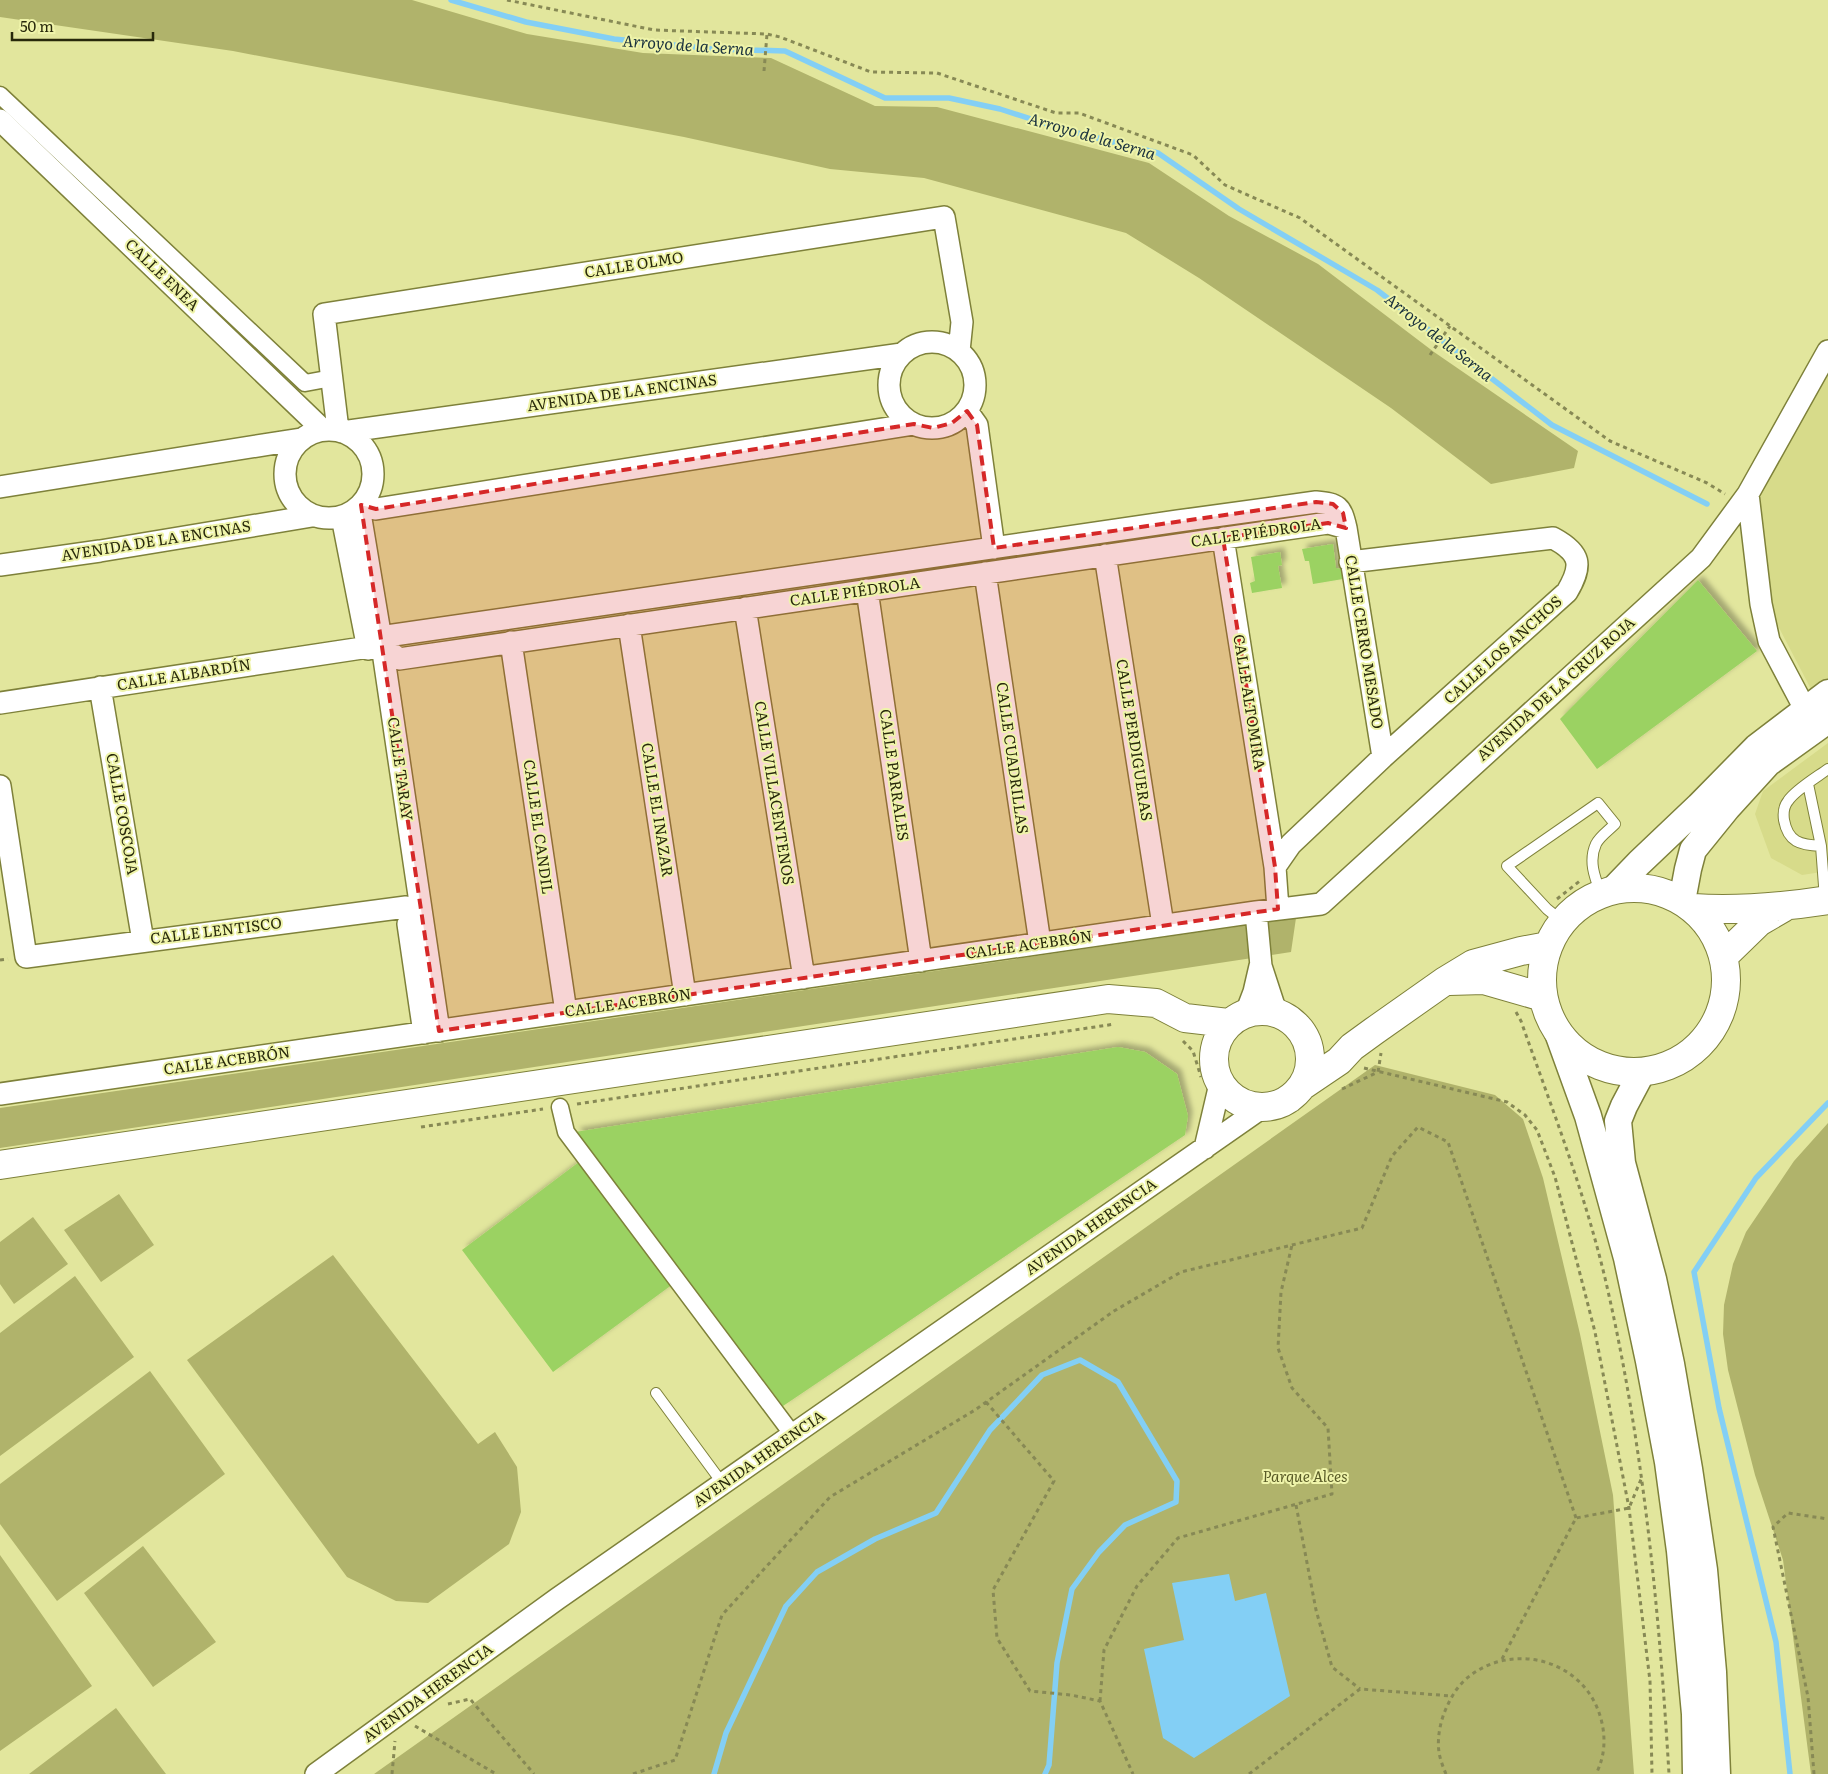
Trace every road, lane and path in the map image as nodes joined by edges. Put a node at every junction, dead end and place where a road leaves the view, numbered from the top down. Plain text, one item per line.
1 (507, 0) edge
2 (767, 34) junction
3 (764, 71) dead end
4 (0, 94) edge
5 (0, 120) edge
6 (1450, 326) junction
7 (959, 350) junction
8 (1828, 351) edge
9 (902, 354) junction
10 (1430, 355) dead end
11 (332, 378) junction
12 (967, 411) junction
13 (914, 424) junction
14 (334, 431) junction
15 (301, 439) junction
16 (0, 487) edge
17 (1744, 499) junction
18 (354, 510) junction
19 (312, 516) junction
20 (1346, 528) junction
21 (1223, 538) junction
22 (994, 548) junction
23 (1105, 556) junction
24 (1350, 562) junction
25 (0, 564) edge
26 (985, 573) junction
27 (867, 590) junction
28 (745, 608) junction
29 (628, 625) junction
30 (511, 642) junction
31 (377, 643) junction
32 (100, 687) junction
33 (1828, 693) edge
34 (0, 703) edge
35 (1817, 714) edge
36 (1762, 755) junction
37 (1383, 757) junction
38 (1828, 769) edge
39 (1808, 784) junction
40 (0, 786) edge
41 (1821, 846) junction
42 (1276, 867) junction
43 (1607, 892) junction
44 (1827, 900) edge
45 (1687, 904) junction
46 (406, 907) junction
47 (1784, 907) junction
48 (1278, 909) junction
49 (1256, 912) junction
50 (1563, 922) junction
51 (1163, 925) junction
52 (144, 941) junction
53 (1040, 943) junction
54 (1548, 946) junction
55 (1724, 956) junction
56 (921, 960) junction
57 (1260, 966) junction
58 (804, 978) junction
59 (1445, 981) junction
60 (686, 995) junction
61 (1543, 997) junction
62 (566, 1012) junction
63 (1276, 1012) junction
64 (1516, 1012) dead end
65 (1237, 1018) junction
66 (1119, 1023) dead end
67 (1183, 1029) junction
68 (432, 1032) junction
69 (1558, 1033) junction
70 (1382, 1045) dead end
71 (1309, 1046) junction
72 (1346, 1054) junction
73 (1378, 1072) junction
74 (1642, 1072) junction
75 (1211, 1073) junction
76 (1335, 1092) dead end
77 (0, 1094) edge
78 (1302, 1096) junction
79 (560, 1107) junction
80 (1270, 1113) junction
81 (413, 1128) dead end
82 (1205, 1148) junction
83 (0, 1165) edge
84 (1292, 1245) junction
85 (656, 1393) dead end
86 (986, 1402) junction
87 (793, 1435) junction
88 (1642, 1476) junction
89 (723, 1484) junction
90 (1296, 1505) junction
91 (1629, 1508) junction
92 (1576, 1518) junction
93 (1828, 1519) edge
94 (1502, 1660) junction
95 (1360, 1689) junction
96 (1452, 1696) junction
97 (1100, 1701) junction
98 (443, 1705) dead end
99 (398, 1715) junction
100 (316, 1774) edge
101 (392, 1774) edge
102 (496, 1774) edge
103 (534, 1774) edge
104 (633, 1774) edge
105 (1133, 1774) edge
106 (1249, 1774) edge
107 (1446, 1774) edge
108 (1596, 1774) edge
109 (1652, 1774) edge
110 (1669, 1774) edge
111 (1696, 1774) edge
112 (1717, 1774) edge
113 (1814, 1774) edge

1 - 2 path
2 - 3 path
2 - 6 path
4 - 11 street
5 - 14 street, CALLE ENEA
6 - 10 path
6 - 17 path
7 - 9 street
7 - 11 street, CALLE OLMO
7 - 12 street
8 - 17 street, AVENIDA DE LA CRUZ ROJA
9 - 13 street
9 - 14 street, AVENIDA DE LA ENCINAS
11 - 14 street
12 - 13 street
12 - 22 street
13 - 18 street
14 - 15 street
14 - 18 street
15 - 16 street
15 - 19 street
17 - 35 street
17 - 48 street, AVENIDA DE LA CRUZ ROJA
18 - 19 street
18 - 31 street, CALLE TARAY
19 - 25 street, AVENIDA DE LA ENCINAS
20 - 21 street, CALLE PIÉDROLA
20 - 22 street, CALLE CERRO MESADO
20 - 24 street, CALLE CERRO MESADO
21 - 23 street, CALLE PIÉDROLA
21 - 42 street, CALLE ALTOMIRA
22 - 31 street, CALLE ALBARDÍN
23 - 26 street, CALLE PIÉDROLA
23 - 51 street, CALLE PERDIGUERAS
24 - 37 street, CALLE CERRO MESADO
24 - 37 street, CALLE LOS ANCHOS
26 - 27 street, CALLE PIÉDROLA
26 - 53 street, CALLE CUADRILLAS
27 - 28 street, CALLE PIÉDROLA
27 - 56 street, CALLE PARRALES
28 - 29 street, CALLE PIÉDROLA
28 - 58 street, CALLE VILLACENTENOS
29 - 30 street, CALLE PIÉDROLA
29 - 60 street, CALLE EL INAZAR
30 - 31 street, CALLE PIÉDROLA
30 - 62 street, CALLE EL CANDIL
31 - 32 street, CALLE ALBARDÍN
31 - 46 street, CALLE TARAY
31 - 68 street, CALLE TARAY
32 - 34 street, CALLE ALBARDÍN
32 - 52 street, CALLE COSCOJA
33 - 35 street
35 - 36 street
36 - 43 street
36 - 45 street
37 - 42 street, CALLE LOS ANCHOS
38 - 39 lane
39 - 41 lane
39 - 41 lane
40 - 52 street, CALLE LENTISCO
41 - 44 lane
42 - 48 street
43 - 45 main road
43 - 50 main road
43 - 50 lane
44 - 47 main road
45 - 47 main road
45 - 55 main road
46 - 52 street, CALLE LENTISCO
46 - 68 street, CALLE TARAY
47 - 55 main road
48 - 49 street, AVENIDA DE LA CRUZ ROJA
49 - 51 street, CALLE ACEBRÓN
49 - 57 street
50 - 54 main road
51 - 53 street, CALLE ACEBRÓN
53 - 56 street, CALLE ACEBRÓN
54 - 59 main road
54 - 61 main road
55 - 74 main road
56 - 58 street, CALLE ACEBRÓN
57 - 63 street
57 - 65 street
58 - 60 street, CALLE ACEBRÓN
59 - 61 main road
59 - 72 main road
60 - 62 street, CALLE ACEBRÓN
61 - 69 main road
62 - 68 street, CALLE ACEBRÓN
63 - 65 main road
63 - 71 main road
64 - 88 path
65 - 67 main road
65 - 75 main road
66 - 79 path
67 - 75 main road
67 - 75 path
67 - 83 main road
68 - 77 street, CALLE ACEBRÓN
69 - 74 main road
69 - 111 street
70 - 73 path
71 - 72 main road
71 - 78 main road
72 - 73 path
72 - 78 main road
73 - 76 path
73 - 91 path
74 - 112 street
75 - 80 main road
75 - 82 street
78 - 80 path
78 - 80 main road
79 - 81 path
79 - 87 street
80 - 82 street, AVENIDA HERENCIA
82 - 87 street, AVENIDA HERENCIA
84 - 86 path
84 - 90 path
84 - 92 path
85 - 89 lane
86 - 97 path
86 - 104 path
87 - 89 street, AVENIDA HERENCIA
88 - 91 path
88 - 110 path
89 - 99 street, AVENIDA HERENCIA
90 - 95 path
90 - 97 path
91 - 92 path
91 - 109 path
92 - 94 path
93 - 113 path
94 - 96 path
94 - 108 path
95 - 96 path
95 - 106 path
96 - 107 path
97 - 105 path
98 - 103 path
99 - 100 street, AVENIDA HERENCIA
99 - 101 path
99 - 102 path

